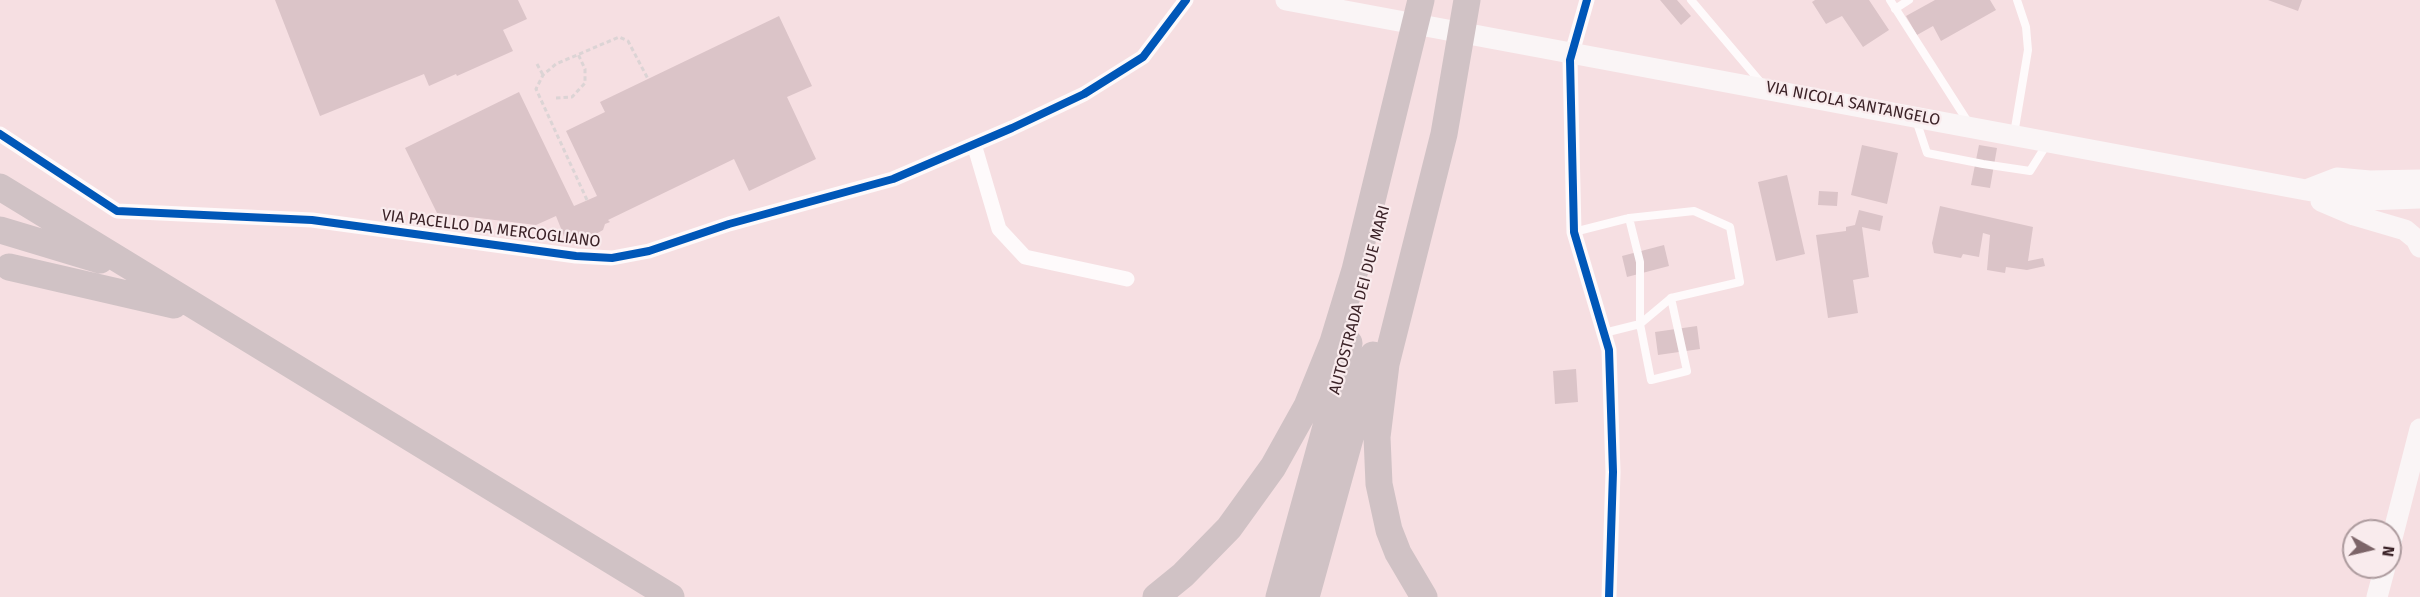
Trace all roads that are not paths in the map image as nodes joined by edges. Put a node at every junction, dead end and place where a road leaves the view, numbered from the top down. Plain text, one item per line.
1 (1186, 0) edge
2 (1286, 0) edge
3 (1421, 0) edge
4 (1426, 0) edge
5 (1453, 0) edge
6 (1467, 0) edge
7 (1587, 0) edge
8 (1692, 0) edge
9 (1890, 0) edge
10 (1909, 0) edge
11 (2018, 0) edge
12 (1895, 9) junction
13 (1563, 51) junction
14 (1766, 88) junction
15 (1915, 116) junction
16 (1971, 126) junction
17 (0, 134) edge
18 (2014, 134) junction
19 (2050, 141) junction
20 (974, 144) junction
21 (2420, 180) edge
22 (0, 187) edge
23 (2306, 190) junction
24 (2420, 198) edge
25 (2366, 200) junction
26 (1629, 218) junction
27 (2420, 225) edge
28 (0, 230) edge
29 (1574, 232) junction
30 (2420, 247) edge
31 (9, 267) dead end
32 (1128, 279) dead end
33 (151, 280) junction
34 (1671, 298) junction
35 (220, 322) junction
36 (1640, 324) junction
37 (1604, 333) junction
38 (2420, 429) edge
39 (2397, 519) edge
40 (2382, 579) edge
41 (671, 597) edge
42 (1156, 597) edge
43 (1279, 597) edge
44 (1306, 597) edge
45 (1424, 597) edge
46 (1609, 597) edge
47 (2377, 597) edge

1 - 20 street, VIA PACELLO DA MERCOGLIANO
2 - 13 main road, VIA NICOLA SANTANGELO
3 - 42 highway
4 - 43 highway, AUTOSTRADA DEI DUE MARI
5 - 44 highway, AUTOSTRADA DEI DUE MARI
6 - 45 highway
7 - 13 street
8 - 14 lane
9 - 12 lane
10 - 12 lane
11 - 18 lane
12 - 16 lane
13 - 14 main road, VIA NICOLA SANTANGELO
13 - 29 street
14 - 15 main road, VIA NICOLA SANTANGELO
15 - 16 main road, VIA NICOLA SANTANGELO
15 - 19 lane
16 - 18 main road, VIA NICOLA SANTANGELO
17 - 20 street, VIA PACELLO DA MERCOGLIANO
18 - 19 main road, VIA NICOLA SANTANGELO
19 - 23 main road, VIA NICOLA SANTANGELO
20 - 32 street
21 - 23 main road
22 - 33 highway
23 - 25 main road, VIA NICOLA SANTANGELO
23 - 30 main road
24 - 25 main road, VIA NICOLA SANTANGELO
25 - 27 main road
26 - 29 lane
26 - 34 lane
26 - 36 lane
28 - 33 highway
29 - 37 street
31 - 35 highway
33 - 35 highway
34 - 36 lane
34 - 36 lane
35 - 41 highway
36 - 37 lane
37 - 46 street
38 - 39 main road
40 - 47 main road

